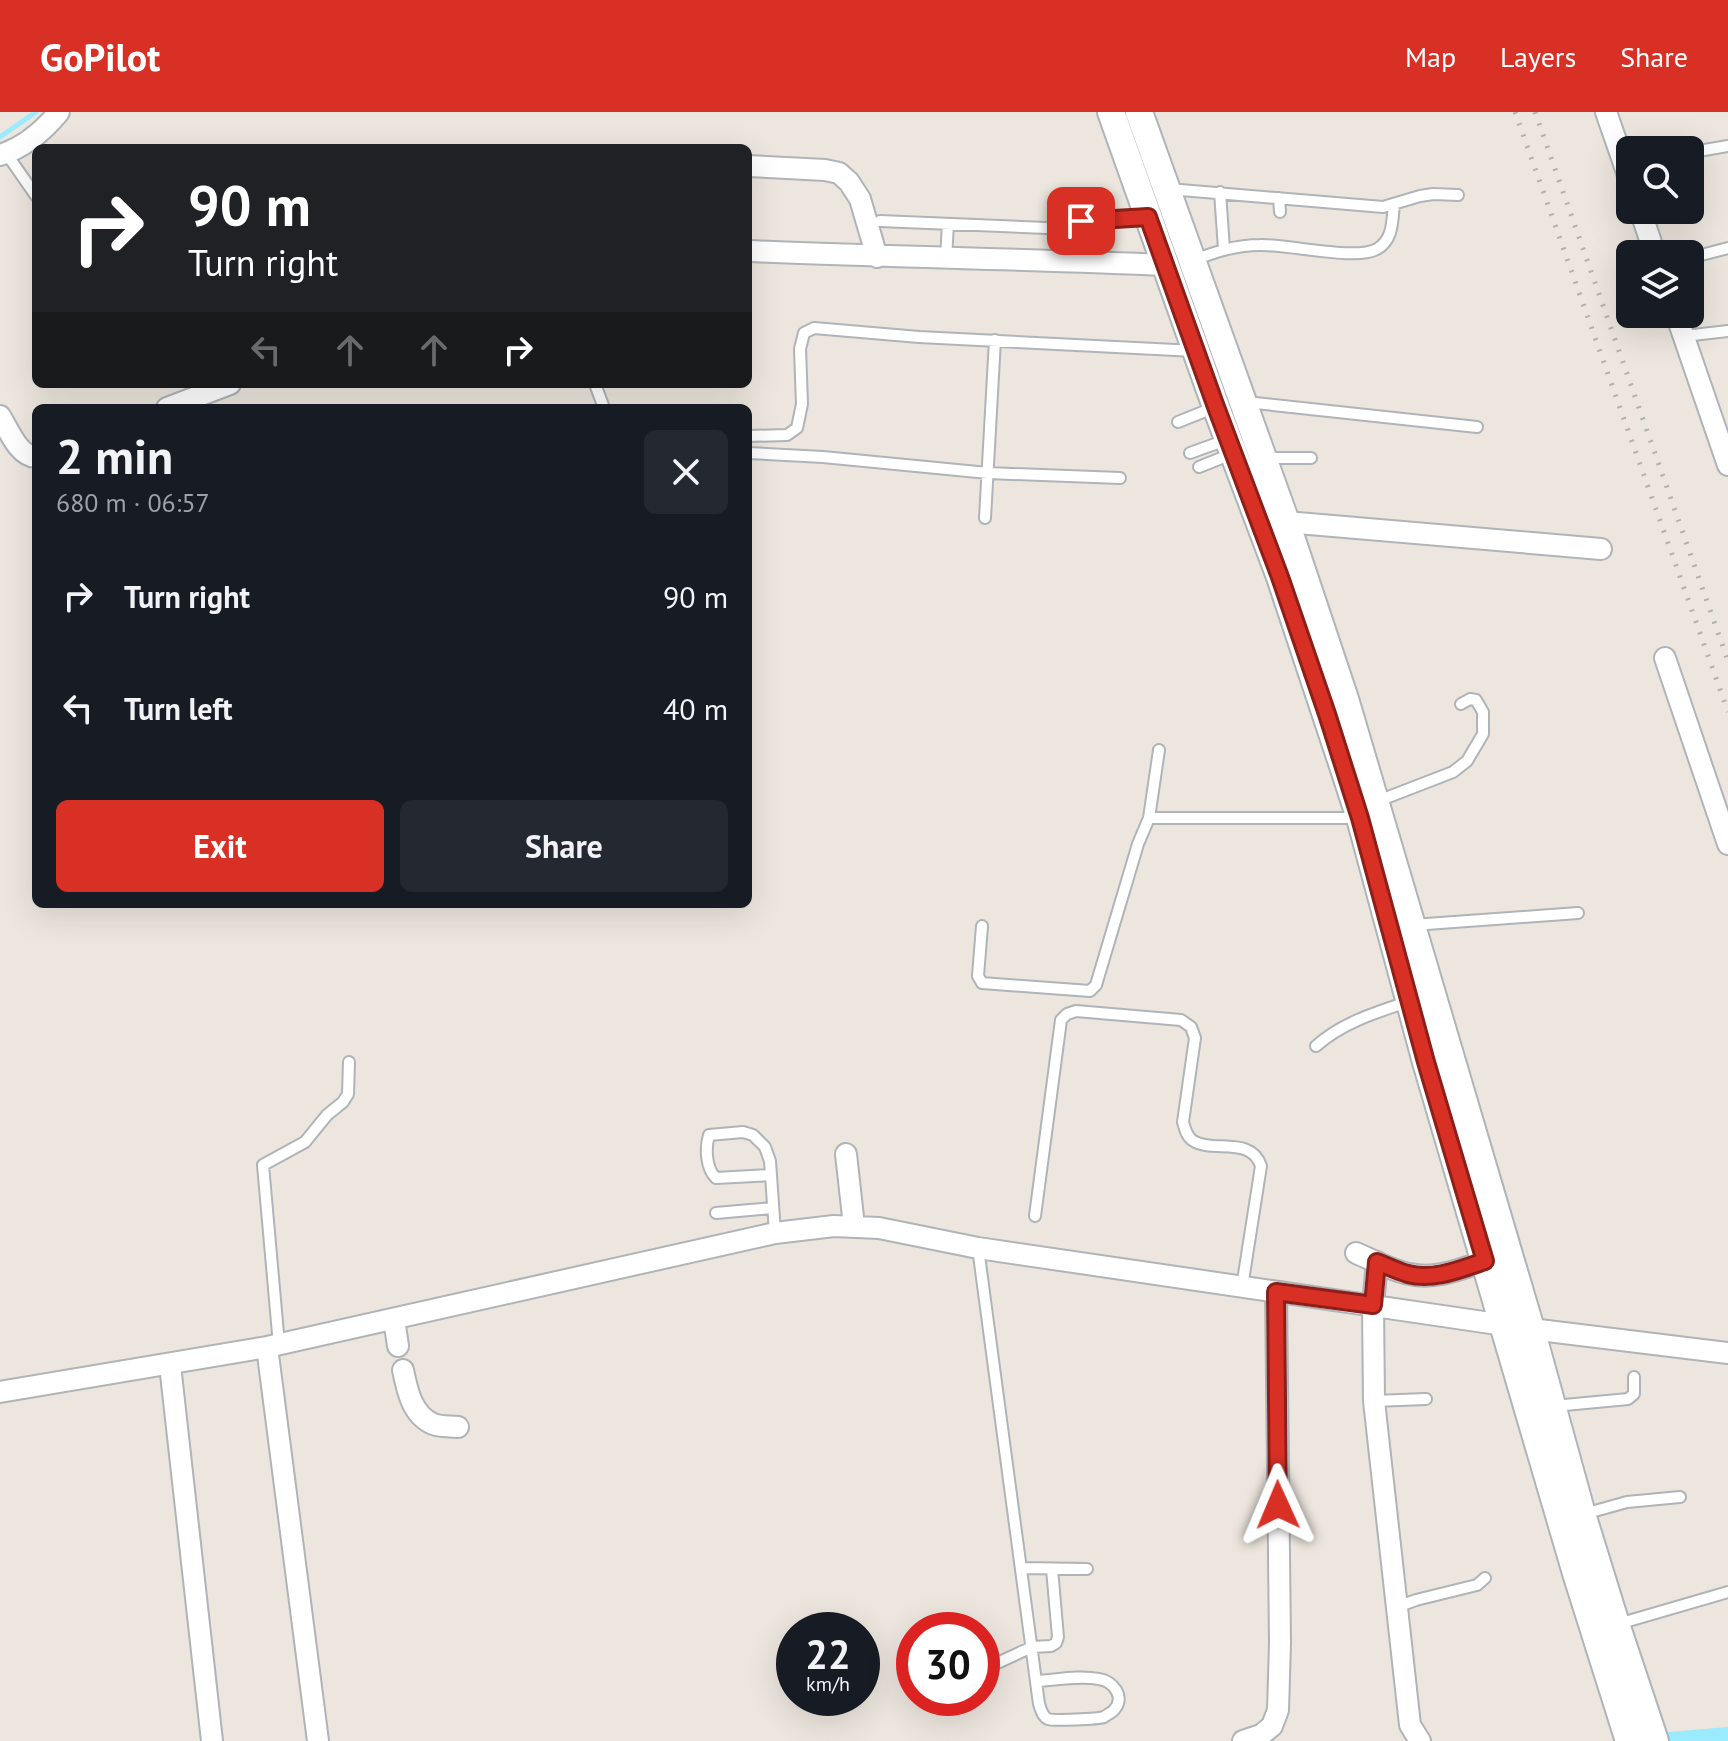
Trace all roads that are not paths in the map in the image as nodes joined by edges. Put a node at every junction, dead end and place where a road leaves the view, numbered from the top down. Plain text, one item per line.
1 (59, 112) edge
2 (1111, 112) edge
3 (1606, 112) edge
4 (1145, 113) edge
5 (1616, 138) edge
6 (1728, 146) edge
7 (1704, 150) edge
8 (3, 154) edge
9 (752, 166) edge
10 (1167, 188) junction
11 (32, 191) edge
12 (1220, 192) junction
13 (1458, 195) dead end
14 (1279, 198) junction
15 (1394, 205) junction
16 (1280, 212) dead end
17 (1148, 217) junction
18 (880, 221) dead end
19 (948, 224) junction
20 (1728, 248) edge
21 (1224, 249) junction
22 (752, 251) edge
23 (1704, 254) edge
24 (877, 257) junction
25 (946, 258) junction
26 (1194, 260) junction
27 (1166, 265) junction
28 (1681, 328) edge
29 (1728, 331) edge
30 (1684, 336) junction
31 (995, 340) junction
32 (1197, 351) junction
33 (215, 388) edge
34 (1244, 402) junction
35 (177, 404) edge
36 (1216, 407) junction
37 (0, 416) edge
38 (1178, 422) dead end
39 (1477, 427) dead end
40 (752, 436) edge
41 (1232, 446) junction
42 (752, 453) edge
43 (1190, 453) dead end
44 (32, 457) edge
45 (1264, 458) junction
46 (1311, 458) dead end
47 (1728, 465) edge
48 (1199, 467) dead end
49 (988, 473) junction
50 (1120, 478) dead end
51 (985, 518) dead end
52 (1286, 522) junction
53 (1601, 549) dead end
54 (1665, 658) dead end
55 (1461, 704) dead end
56 (1159, 750) dead end
57 (1368, 810) junction
58 (1149, 818) junction
59 (1728, 844) edge
60 (1578, 913) dead end
61 (1411, 925) junction
62 (982, 926) dead end
63 (1409, 1000) junction
64 (1316, 1046) dead end
65 (349, 1062) dead end
66 (846, 1154) dead end
67 (771, 1175) junction
68 (772, 1208) junction
69 (716, 1213) dead end
70 (1035, 1216) dead end
71 (854, 1226) junction
72 (775, 1233) junction
73 (978, 1248) junction
74 (1356, 1253) dead end
75 (1485, 1261) junction
76 (1377, 1262) junction
77 (1242, 1287) junction
78 (1276, 1292) junction
79 (1373, 1305) junction
80 (394, 1319) junction
81 (1504, 1325) junction
82 (1531, 1329) junction
83 (273, 1346) junction
84 (398, 1346) dead end
85 (1728, 1353) edge
86 (170, 1365) junction
87 (403, 1370) dead end
88 (1634, 1377) dead end
89 (0, 1392) edge
90 (1426, 1399) dead end
91 (1374, 1401) junction
92 (1552, 1406) junction
93 (458, 1427) dead end
94 (1680, 1497) dead end
95 (1582, 1514) junction
96 (1022, 1568) junction
97 (1052, 1569) junction
98 (1087, 1569) dead end
99 (1485, 1578) dead end
100 (1728, 1592) edge
101 (1397, 1607) junction
102 (1616, 1624) junction
103 (1032, 1647) junction
104 (1000, 1662) edge
105 (1037, 1681) junction
106 (1639, 1732) edge
107 (212, 1741) edge
108 (318, 1741) edge
109 (1243, 1741) edge
110 (1420, 1741) edge

1 - 8 street
2 - 17 main road
3 - 5 street
4 - 10 main road
6 - 7 lane
8 - 11 lane
9 - 24 street
10 - 12 lane
10 - 26 main road
12 - 14 lane
12 - 21 lane
13 - 15 lane
14 - 15 lane
14 - 16 lane
15 - 21 lane
17 - 19 lane
17 - 27 main road
18 - 19 lane
19 - 25 lane
20 - 23 lane
21 - 26 lane
22 - 24 street
24 - 25 street
25 - 27 street
26 - 34 main road
27 - 32 main road
28 - 30 street
29 - 30 lane
30 - 47 street
31 - 32 lane
31 - 40 lane
31 - 49 lane
32 - 36 main road
33 - 35 street
34 - 39 lane
34 - 45 main road
36 - 38 lane
36 - 41 main road
37 - 44 street
41 - 43 lane
41 - 48 lane
41 - 57 main road
42 - 49 lane
45 - 46 lane
45 - 52 main road
49 - 50 lane
49 - 51 lane
52 - 53 street
52 - 57 main road
54 - 59 street
55 - 57 lane
56 - 58 lane
57 - 58 lane
57 - 61 main road
57 - 63 main road
58 - 62 lane
60 - 61 lane
61 - 82 main road
63 - 64 lane
63 - 75 main road
65 - 83 lane
66 - 71 street
67 - 67 lane
67 - 68 lane
68 - 69 lane
68 - 72 lane
70 - 77 lane
71 - 72 street
71 - 73 street
72 - 80 street
73 - 77 street
73 - 96 lane
74 - 76 street
75 - 76 street
75 - 81 main road
76 - 79 street
77 - 78 street
78 - 79 street
78 - 109 street
79 - 81 street
79 - 91 street
80 - 83 street
80 - 84 street
81 - 82 main road
81 - 106 main road
82 - 85 street
82 - 92 main road
83 - 86 street
83 - 108 street
86 - 89 street
86 - 107 street
87 - 93 street
88 - 92 lane
90 - 91 lane
91 - 101 street
92 - 95 main road
94 - 95 lane
95 - 102 main road
96 - 97 lane
96 - 103 lane
97 - 98 lane
97 - 103 lane
99 - 101 lane
100 - 102 lane
101 - 110 street
102 - 106 main road
103 - 104 lane
103 - 105 lane
105 - 105 lane

